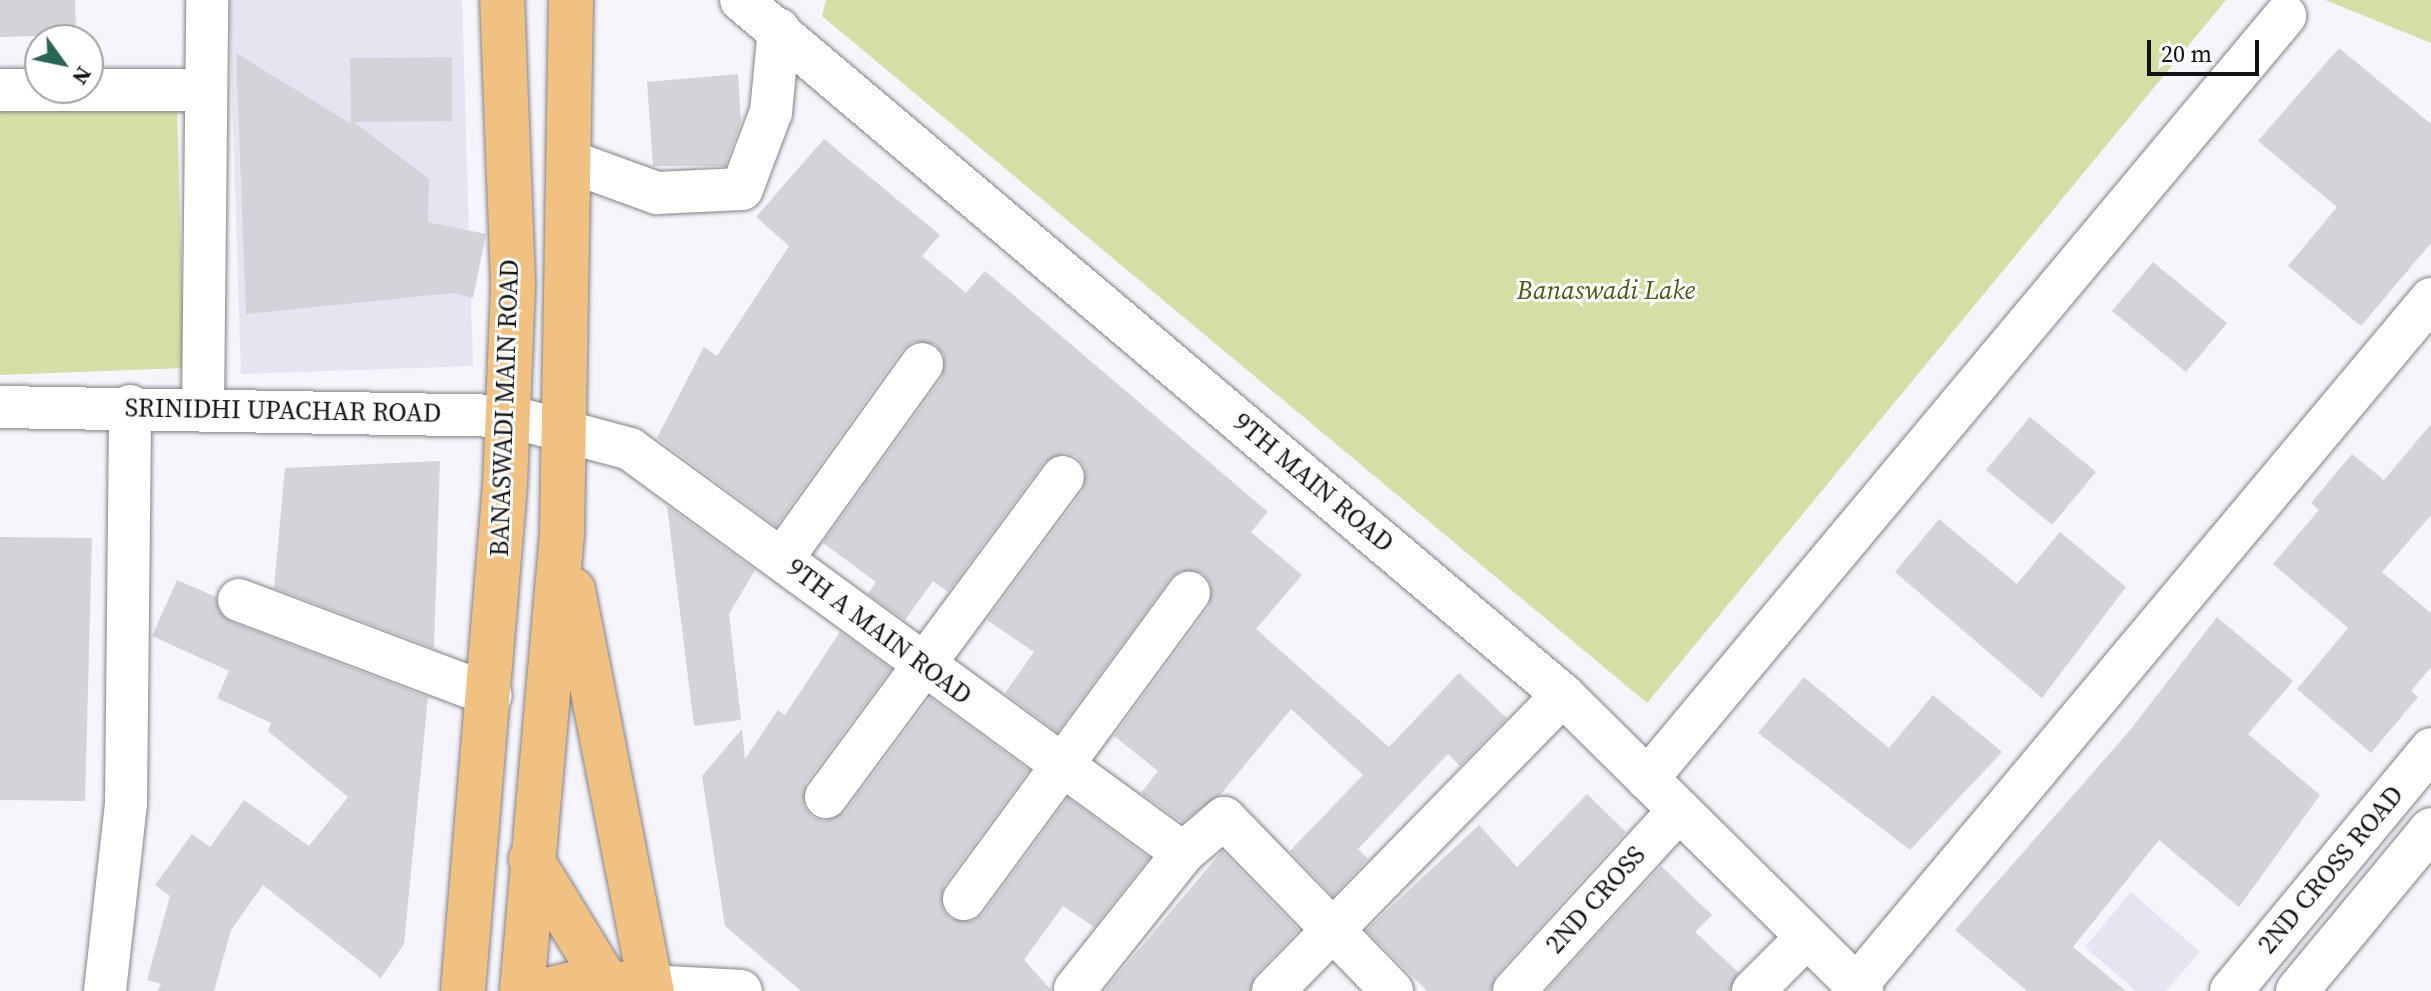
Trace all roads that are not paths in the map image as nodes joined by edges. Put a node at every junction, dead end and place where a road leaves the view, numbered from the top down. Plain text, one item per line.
1 (207, 0) edge
2 (502, 0) edge
3 (571, 0) edge
4 (741, 0) edge
5 (2285, 16) dead end
6 (779, 29) junction
7 (0, 90) edge
8 (204, 90) junction
9 (569, 161) junction
10 (2431, 299) edge
11 (922, 364) dead end
12 (130, 406) junction
13 (0, 407) edge
14 (203, 408) junction
15 (508, 416) junction
16 (566, 428) junction
17 (1063, 477) dead end
18 (562, 533) junction
19 (782, 559) junction
20 (1189, 593) dead end
21 (239, 600) dead end
22 (923, 666) junction
23 (491, 695) junction
24 (1563, 695) junction
25 (2431, 749) edge
26 (1060, 767) junction
27 (1647, 779) junction
28 (826, 797) dead end
29 (1679, 810) junction
30 (482, 815) junction
31 (2431, 829) edge
32 (1183, 853) junction
33 (537, 864) junction
34 (964, 899) dead end
35 (1331, 928) junction
36 (1807, 937) junction
37 (2258, 958) junction
38 (631, 988) edge
39 (1859, 988) edge
40 (1075, 989) edge
41 (105, 991) edge
42 (463, 991) edge
43 (522, 991) edge
44 (543, 991) edge
45 (741, 991) edge
46 (1273, 991) edge
47 (1392, 991) edge
48 (1514, 991) edge
49 (1753, 991) edge
50 (2231, 991) edge
51 (2288, 991) edge
52 (2297, 991) edge

1 - 8 street
2 - 15 main road, BANASWADI MAIN ROAD
3 - 9 main road
4 - 6 street, 9TH MAIN ROAD
5 - 27 street
6 - 9 street
6 - 24 street, 9TH MAIN ROAD
7 - 8 street
8 - 14 street
9 - 16 main road
10 - 39 street
11 - 19 street
12 - 13 street, SRINIDHI UPACHAR ROAD
12 - 14 street, SRINIDHI UPACHAR ROAD
12 - 41 street
14 - 15 street, SRINIDHI UPACHAR ROAD
15 - 16 street, SRINIDHI UPACHAR ROAD
15 - 23 main road, BANASWADI MAIN ROAD
16 - 18 main road
16 - 19 street, 9TH A MAIN ROAD
17 - 22 street
18 - 33 main road
18 - 38 main road
19 - 22 street, 9TH A MAIN ROAD
20 - 26 street
21 - 23 street
22 - 26 street, 9TH A MAIN ROAD
22 - 28 street
23 - 30 main road, BANASWADI MAIN ROAD
24 - 27 street, 9TH MAIN ROAD
24 - 35 street
25 - 37 street, 2ND CROSS ROAD
26 - 32 street, 9TH A MAIN ROAD
26 - 34 street
27 - 29 street, 9TH MAIN ROAD
29 - 36 street, 9TH MAIN ROAD
29 - 48 street, 2ND CROSS
30 - 33 main road
30 - 42 main road, BANASWADI MAIN ROAD
31 - 52 street, 2ND CROSS ROAD
32 - 35 street
32 - 40 street
33 - 38 main road
33 - 43 main road
35 - 46 street
35 - 47 street
36 - 39 street, 9TH MAIN ROAD
36 - 49 street
37 - 50 street, 2ND CROSS ROAD
37 - 51 street
38 - 44 main road
38 - 45 street

